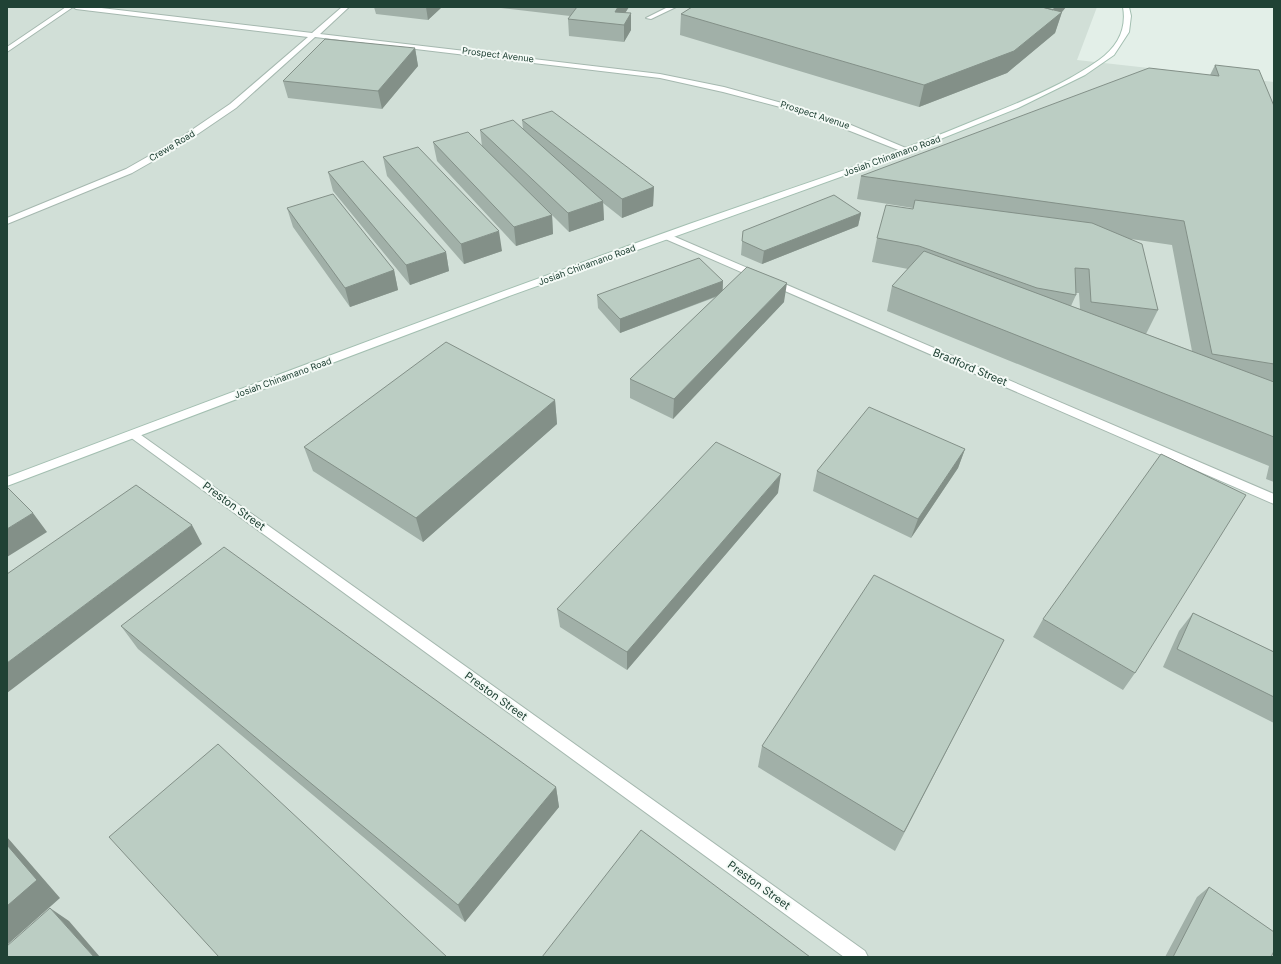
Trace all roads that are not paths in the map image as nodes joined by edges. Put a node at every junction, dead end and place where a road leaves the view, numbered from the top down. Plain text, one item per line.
1 (70, 7) edge
2 (76, 7) edge
3 (346, 7) edge
4 (673, 7) edge
5 (1126, 7) edge
6 (649, 18) dead end
7 (314, 35) junction
8 (7, 50) edge
9 (909, 151) junction
10 (7, 221) edge
11 (666, 236) junction
12 (134, 434) junction
13 (7, 482) edge
14 (1274, 499) edge
15 (859, 957) edge

1 - 8 street
2 - 7 street, Prospect Avenue
3 - 7 street, Crewe Road
4 - 6 street
5 - 9 street, Josiah Chinamano Road
7 - 9 street, Prospect Avenue
7 - 10 street, Crewe Road
9 - 11 street, Josiah Chinamano Road
11 - 12 street, Josiah Chinamano Road
11 - 14 street, Bradford Street
12 - 13 street, Josiah Chinamano Road
12 - 15 street, Preston Street

